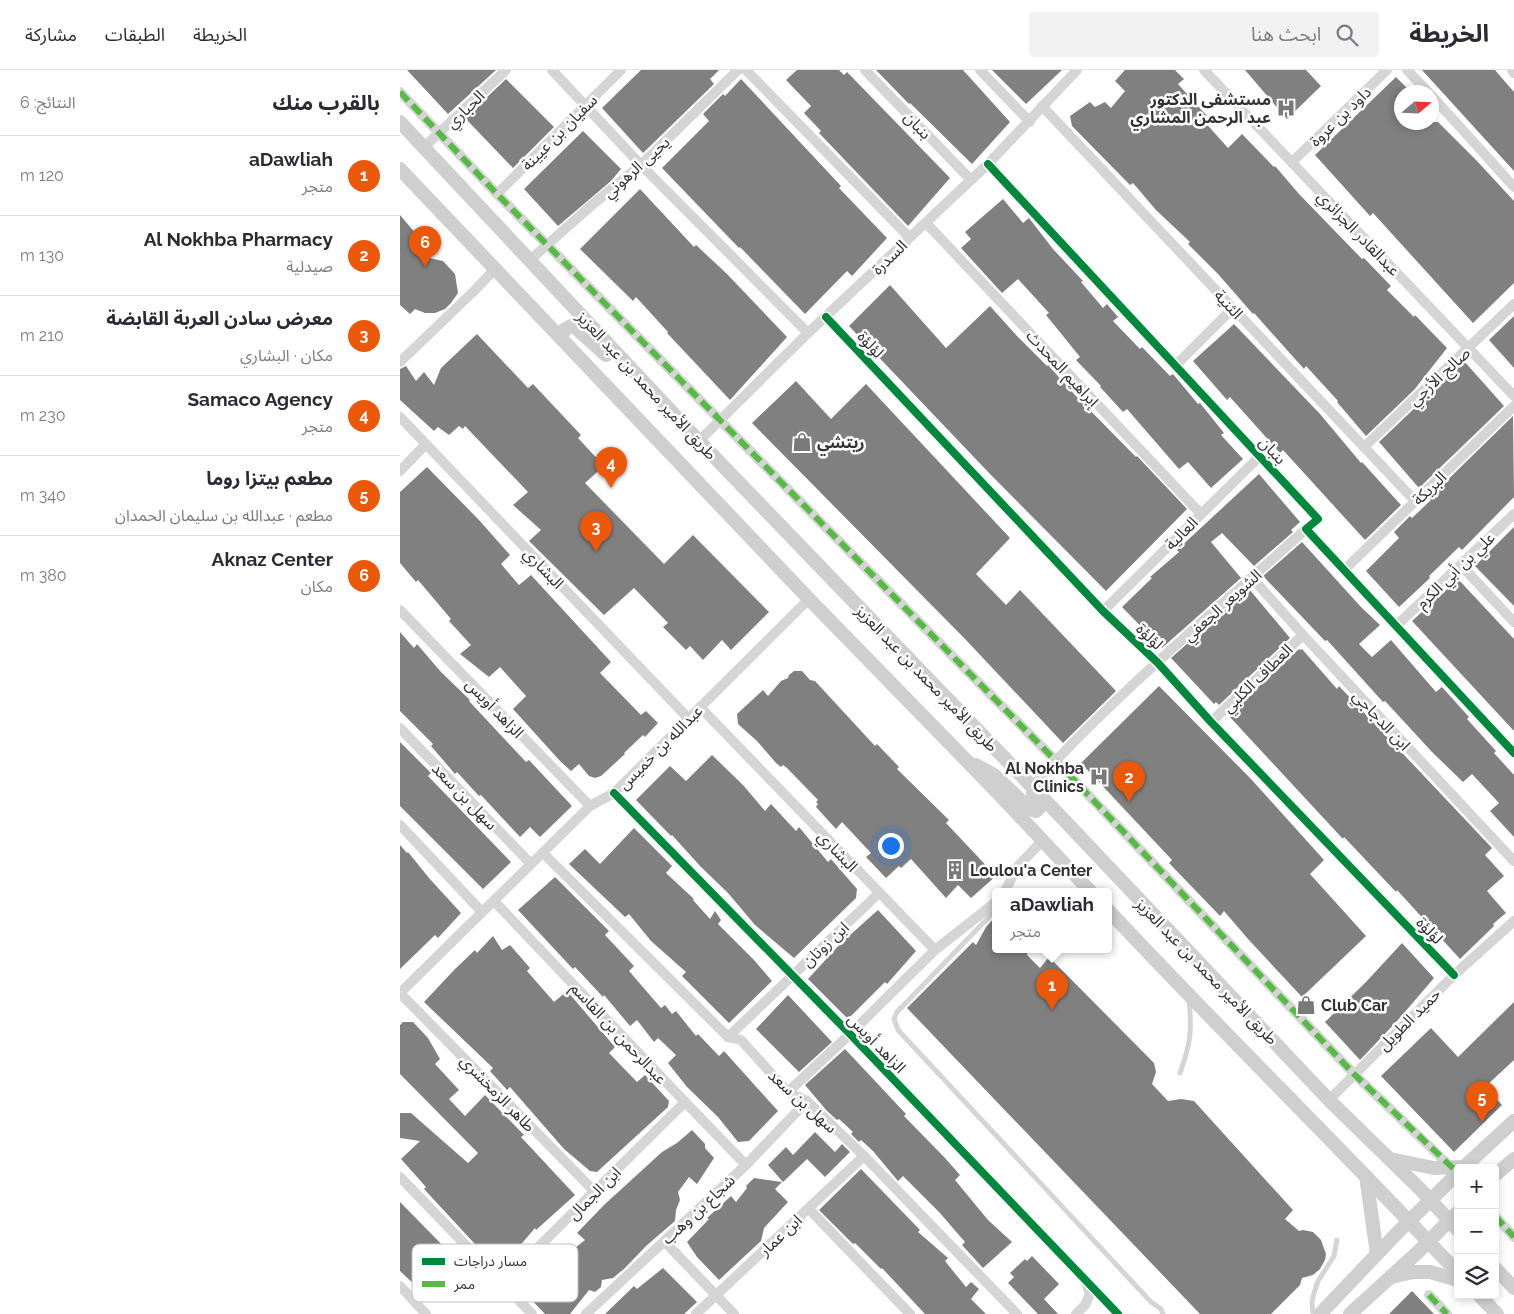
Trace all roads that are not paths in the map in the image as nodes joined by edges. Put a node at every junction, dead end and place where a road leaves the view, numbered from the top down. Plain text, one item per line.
1 (506, 70) edge
2 (552, 70) edge
3 (621, 70) edge
4 (738, 70) edge
5 (746, 70) edge
6 (865, 70) edge
7 (980, 70) edge
8 (1077, 70) edge
9 (1204, 70) edge
10 (1387, 70) edge
11 (1407, 70) edge
12 (1421, 85) edge
13 (400, 92) edge
14 (1439, 104) edge
15 (585, 106) junction
16 (1042, 106) junction
17 (400, 122) edge
18 (1030, 122) junction
19 (439, 134) junction
20 (424, 147) junction
21 (1292, 162) junction
22 (642, 164) junction
23 (988, 164) junction
24 (400, 169) edge
25 (971, 180) junction
26 (1514, 187) edge
27 (497, 194) junction
28 (926, 223) junction
29 (909, 237) junction
30 (547, 244) junction
31 (530, 260) junction
32 (495, 269) junction
33 (1514, 304) edge
34 (1233, 308) junction
35 (826, 317) junction
36 (808, 333) junction
37 (561, 338) junction
38 (1469, 348) junction
39 (400, 362) edge
40 (626, 365) junction
41 (1176, 365) junction
42 (1514, 396) edge
43 (1514, 406) edge
44 (400, 417) edge
45 (721, 422) junction
46 (699, 441) junction
47 (426, 444) junction
48 (1364, 447) junction
49 (1260, 456) junction
50 (400, 471) edge
51 (1415, 501) junction
52 (1200, 513) junction
53 (1514, 514) edge
54 (1306, 530) junction
55 (1461, 565) junction
56 (1344, 570) junction
57 (1252, 578) junction
58 (809, 599) junction
59 (400, 610) edge
60 (1103, 611) junction
61 (1514, 622) edge
62 (1396, 626) junction
63 (1303, 635) junction
64 (1158, 663) junction
65 (700, 708) junction
66 (689, 719) junction
67 (1211, 722) junction
68 (400, 728) edge
69 (1514, 753) edge
70 (1056, 760) junction
71 (966, 761) junction
72 (1032, 786) junction
73 (614, 793) junction
74 (590, 806) junction
75 (400, 825) edge
76 (1043, 840) junction
77 (543, 853) junction
78 (1514, 861) edge
79 (530, 863) junction
80 (1007, 888) edge
81 (1087, 888) edge
82 (879, 893) junction
83 (494, 901) junction
84 (992, 905) edge
85 (482, 912) junction
86 (992, 912) edge
87 (1112, 914) edge
88 (1514, 921) edge
89 (935, 950) junction
90 (792, 974) junction
91 (1454, 975) junction
92 (400, 993) edge
93 (1188, 996) junction
94 (850, 1034) junction
95 (728, 1037) junction
96 (1180, 1073) dead end
97 (1354, 1074) junction
98 (788, 1092) junction
99 (1329, 1100) junction
100 (807, 1101) junction
101 (685, 1102) junction
102 (1514, 1121) edge
103 (864, 1156) junction
104 (1389, 1158) junction
105 (1514, 1159) edge
106 (746, 1164) junction
107 (1466, 1164) edge
108 (1454, 1165) edge
109 (1454, 1170) edge
110 (1499, 1172) edge
111 (1366, 1176) junction
112 (1454, 1176) edge
113 (400, 1177) edge
114 (595, 1192) junction
115 (1431, 1201) junction
116 (809, 1209) junction
117 (1454, 1220) edge
118 (1499, 1220) edge
119 (1409, 1221) junction
120 (1454, 1222) edge
121 (1514, 1237) edge
122 (1337, 1240) dead end
123 (664, 1241) junction
124 (1428, 1242) junction
125 (465, 1244) edge
126 (541, 1244) edge
127 (1377, 1254) junction
128 (1454, 1269) edge
129 (1499, 1272) edge
130 (1390, 1277) junction
131 (1084, 1279) junction
132 (1454, 1279) edge
133 (400, 1286) edge
134 (1514, 1288) edge
135 (716, 1295) junction
136 (1429, 1295) dead end
137 (412, 1299) edge
138 (1483, 1299) edge
139 (415, 1302) edge
140 (521, 1302) edge
141 (426, 1314) edge
142 (532, 1314) edge
143 (586, 1314) edge
144 (696, 1314) edge
145 (734, 1314) edge
146 (910, 1314) edge
147 (1016, 1314) edge
148 (1076, 1314) edge
149 (1118, 1314) edge
150 (1163, 1314) edge
151 (1313, 1314) edge
152 (1320, 1314) edge
153 (1350, 1314) edge
154 (1447, 1314) edge
155 (1497, 1314) edge

1 - 19 street, الحباري
2 - 15 street
3 - 15 street, سفيان بن عيينة
4 - 22 street, يحيى الرهوني
5 - 29 street
6 - 25 street, بنبان
7 - 18 street
8 - 16 street, السدرة
9 - 21 street, عبدالقادر الجزائري
10 - 21 street, داود بن عروة
11 - 12 street
13 - 19 street
14 - 26 street
15 - 22 street
15 - 27 street, سفيان بن عيينة
16 - 18 street, السدرة
16 - 34 street, الثنية
17 - 20 main road, طريق الأمير محمد بن عبد العزيز
18 - 23 street, السدرة
19 - 20 street, الحباري
19 - 27 street
20 - 31 main road, طريق الأمير محمد بن عبد العزيز
21 - 38 street, عبدالقادر الجزائري
22 - 30 street, يحيى الرهوني
22 - 36 street
23 - 25 street, السدرة
23 - 41 street, بنبان
24 - 32 main road, طريق الأمير محمد بن عبد العزيز
25 - 28 street, السدرة
27 - 30 street
28 - 29 street, السدرة
28 - 52 street, إبراهيم المحدث
29 - 35 street, السدرة
30 - 31 street, يحيى الرهوني
30 - 45 street
31 - 40 main road, طريق الأمير محمد بن عبد العزيز
32 - 37 main road, طريق الأمير محمد بن عبد العزيز
32 - 39 street
33 - 38 street, صالح الأزجي
34 - 41 street
34 - 48 street, الثنية
35 - 36 street, السدرة
35 - 60 street, لؤلؤة
36 - 45 street, السدرة
37 - 40 main road
37 - 58 main road, طريق الأمير محمد بن عبد العزيز
38 - 42 street, عبدالقادر الجزائري
38 - 48 street, صالح الأزجي
40 - 46 main road, طريق الأمير محمد بن عبد العزيز
41 - 49 street, بنبان
43 - 51 street, البريكة
44 - 47 street, البشاري
45 - 46 street, السدرة
45 - 70 street
46 - 72 main road, طريق الأمير محمد بن عبد العزيز
47 - 50 street
47 - 66 street, البشاري
48 - 51 street, الثنية
49 - 52 street, العالية
49 - 54 street, بنبان
51 - 56 street, البريكة
52 - 60 street, العالية
53 - 55 street, علي بن أبي الكرم
54 - 56 street
54 - 57 street, الشويعر الجعفي
55 - 61 street
55 - 62 street, علي بن أبي الكرم
56 - 62 street
57 - 63 street, ابن الدجاجي
57 - 64 street, الشويعر الجعفي
58 - 65 street, عبدالله بن خميس
58 - 71 main road, طريق الأمير محمد بن عبد العزيز
59 - 74 street, الزاهد أويس
60 - 64 street, لؤلؤة
62 - 69 street
63 - 67 street, العطاف الكلبي
63 - 78 street, ابن الدجاجي
64 - 67 street, لؤلؤة
64 - 70 street, الشويعر الجعفي
65 - 66 street, عبدالله بن خميس
65 - 82 street, البشاري
66 - 73 street, عبدالله بن خميس
67 - 91 street, لؤلؤة
68 - 79 street, سهل بن سعد
70 - 72 street, الشويعر الجعفي
70 - 97 street
71 - 72 main road
71 - 76 main road, طريق الأمير محمد بن عبد العزيز
72 - 99 main road, طريق الأمير محمد بن عبد العزيز
73 - 74 street, عبدالله بن خميس
73 - 90 street, الزاهد أويس
74 - 77 street, عبدالله بن خميس
75 - 85 street
76 - 80 street
76 - 81 main road, طريق الأمير محمد بن عبد العزيز
77 - 79 street, عبدالله بن خميس
77 - 95 street, سهل بن سعد
79 - 83 street, عبدالله بن خميس
82 - 89 street, البشاري
82 - 90 street, ابن زوتان
83 - 85 street, عبدالله بن خميس
83 - 101 street, عبدالرحمن بن القاسم
84 - 89 street
85 - 92 street, عبدالله بن خميس
86 - 150 lane
87 - 93 main road, طريق الأمير محمد بن عبد العزيز
88 - 91 street, حميد الطويل
89 - 94 street
90 - 94 street, الزاهد أويس
90 - 95 street, ابن زوتان
91 - 97 street, حميد الطويل
92 - 114 street, طاهر الزمخشري
93 - 96 lane
93 - 111 main road, طريق الأمير محمد بن عبد العزيز
94 - 98 street
94 - 131 street, الزاهد أويس
95 - 98 street, سهل بن سعد
97 - 99 street, حميد الطويل
97 - 108 street
98 - 100 street, سهل بن سعد
99 - 104 main road, طريق الأمير محمد بن عبد العزيز
100 - 103 street, سهل بن سعد
100 - 106 street, شجاع بن وهب
101 - 106 street, عبدالرحمن بن القاسم
101 - 114 street, ابن الجمال
102 - 107 main road
103 - 116 street, ابن عمار
103 - 147 street, سهل بن سعد
104 - 109 main road
104 - 115 main road, طريق الأمير محمد بن عبد العزيز
105 - 110 main road
106 - 123 street, شجاع بن وهب
111 - 119 main road, طريق الأمير محمد بن عبد العزيز
111 - 127 main road
112 - 115 main road
113 - 125 street
114 - 126 street, ابن الجمال
115 - 117 main road, طريق الأمير محمد بن عبد العزيز
115 - 119 main road
116 - 135 street, ابن عمار
116 - 146 street
118 - 121 street
119 - 124 main road, طريق الأمير محمد بن عبد العزيز
119 - 127 main road
120 - 124 main road
122 - 151 lane
123 - 135 street
123 - 143 street, شجاع بن وهب
124 - 128 main road, طريق الأمير محمد بن عبد العزيز
124 - 130 main road
127 - 152 main road
129 - 134 main road
130 - 132 main road
130 - 153 main road
131 - 148 street
131 - 149 street, الزاهد أويس
133 - 137 street
135 - 144 street, ابن عمار
135 - 145 street
136 - 154 street
138 - 155 main road
139 - 141 street
140 - 142 street

